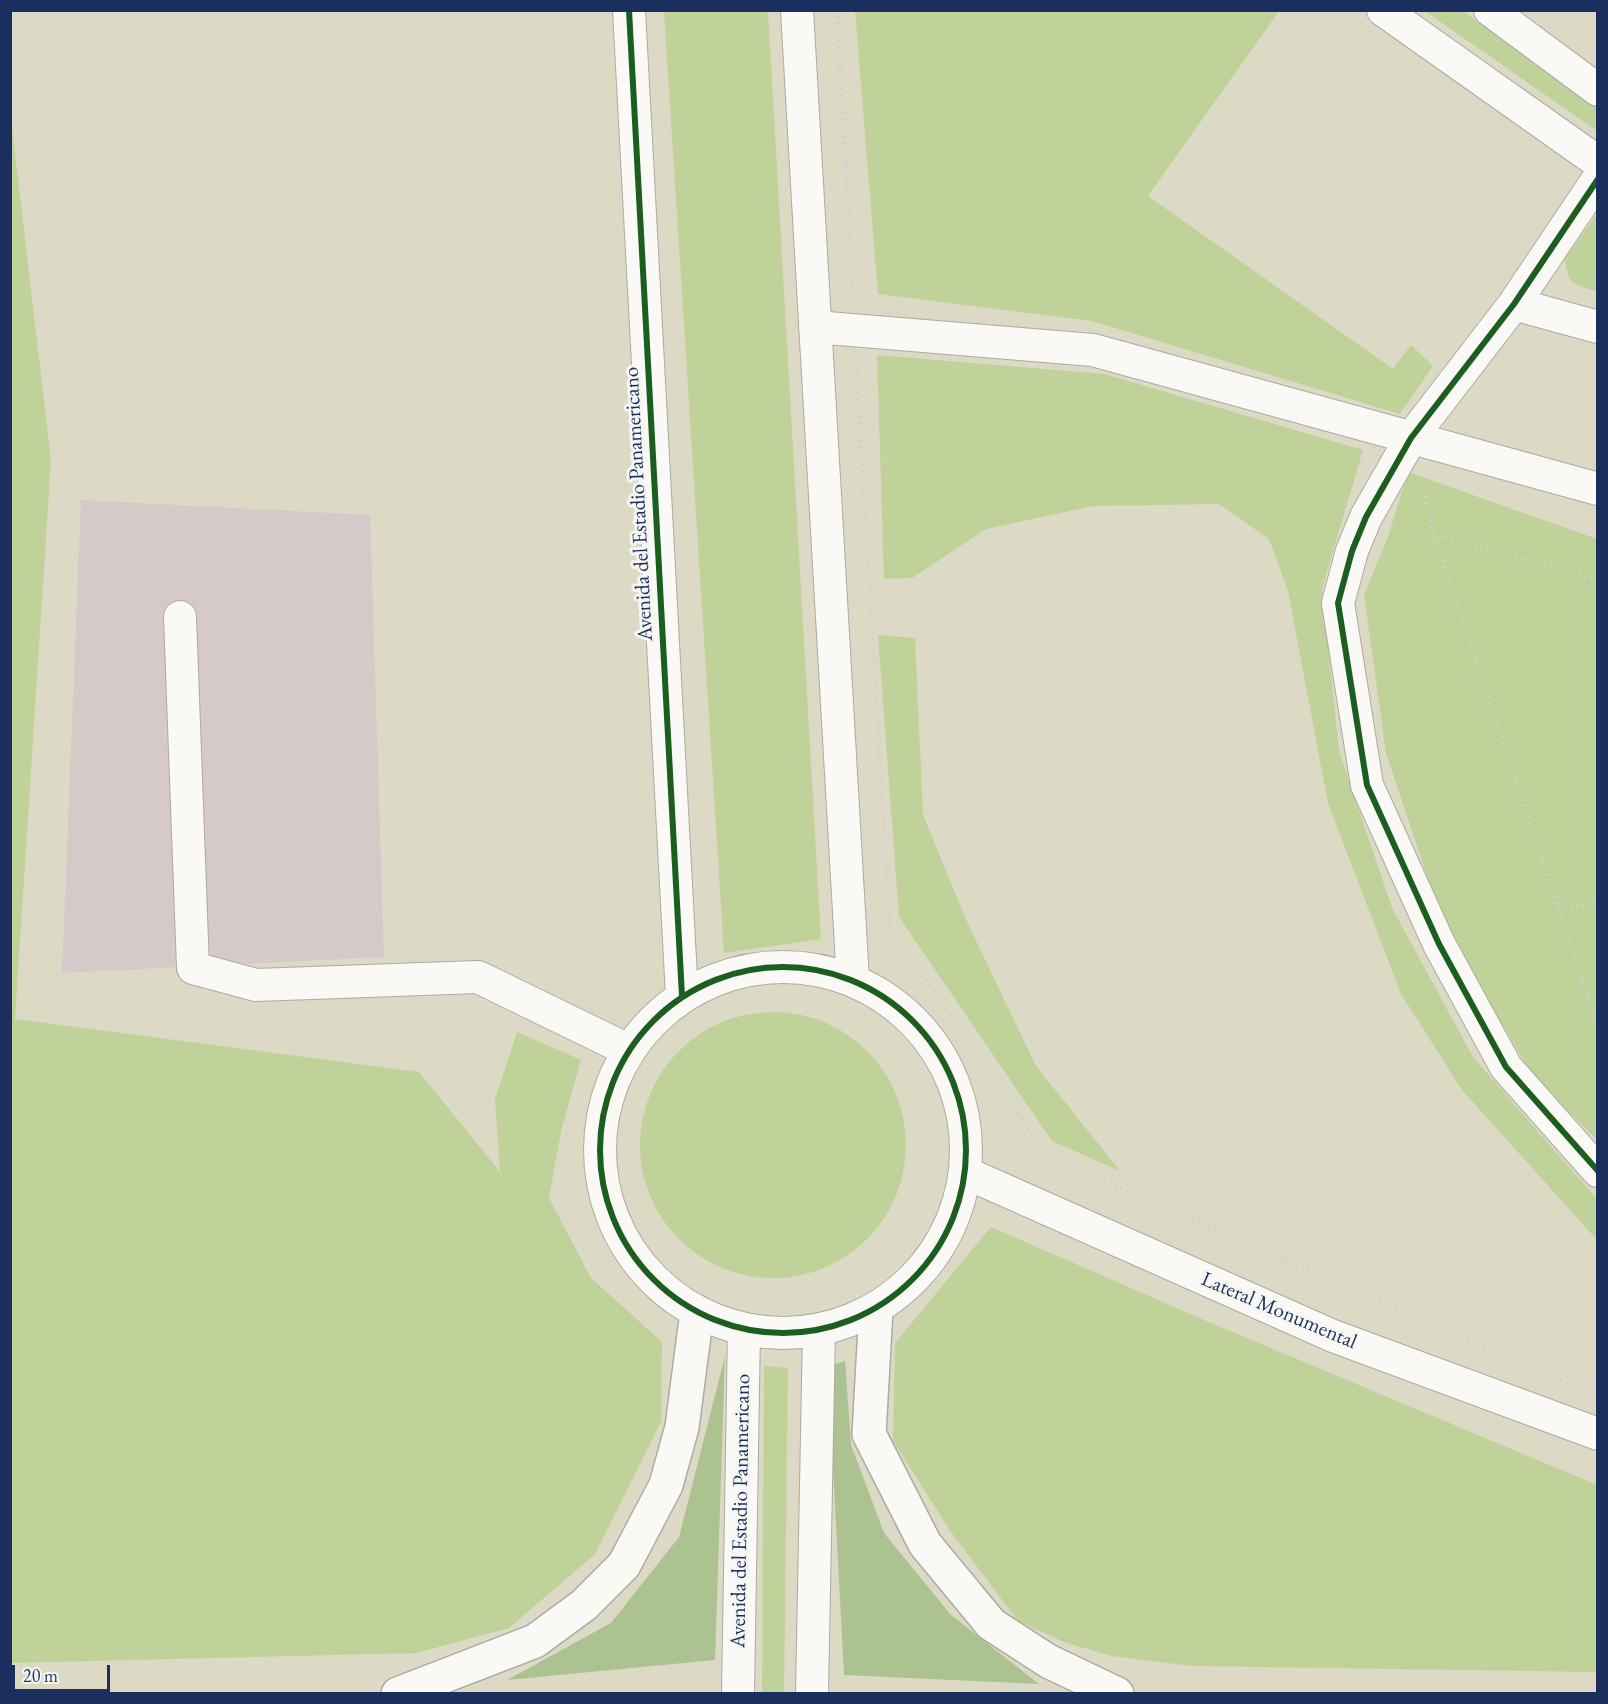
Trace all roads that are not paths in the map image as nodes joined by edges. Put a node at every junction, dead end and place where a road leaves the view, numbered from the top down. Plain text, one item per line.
1 (629, 10) edge
2 (797, 10) edge
3 (1383, 10) edge
4 (1490, 10) edge
5 (1598, 90) edge
6 (1598, 162) edge
7 (1598, 179) edge
8 (1514, 304) junction
9 (815, 327) junction
10 (1598, 327) edge
11 (1411, 438) junction
12 (1598, 489) edge
13 (180, 617) dead end
14 (853, 981) junction
15 (682, 996) junction
16 (628, 1050) junction
17 (1598, 1171) edge
18 (966, 1173) junction
19 (876, 1309) junction
20 (697, 1312) junction
21 (744, 1329) junction
22 (819, 1330) junction
23 (1598, 1434) edge
24 (398, 1694) edge
25 (738, 1694) edge
26 (812, 1694) edge
27 (1117, 1694) edge

1 - 15 street, Avenida del Estadio Panamericano
2 - 9 street
3 - 6 street
4 - 5 street
7 - 8 street
8 - 10 street
8 - 11 street
9 - 11 street
9 - 14 street
11 - 12 street
11 - 17 street
13 - 16 street
14 - 15 street
14 - 18 street
15 - 16 street
16 - 20 street
18 - 19 street
18 - 23 street, Lateral Monumental
19 - 22 street
19 - 27 highway
20 - 21 street
20 - 24 highway
21 - 22 street
21 - 25 street, Avenida del Estadio Panamericano
22 - 26 street

